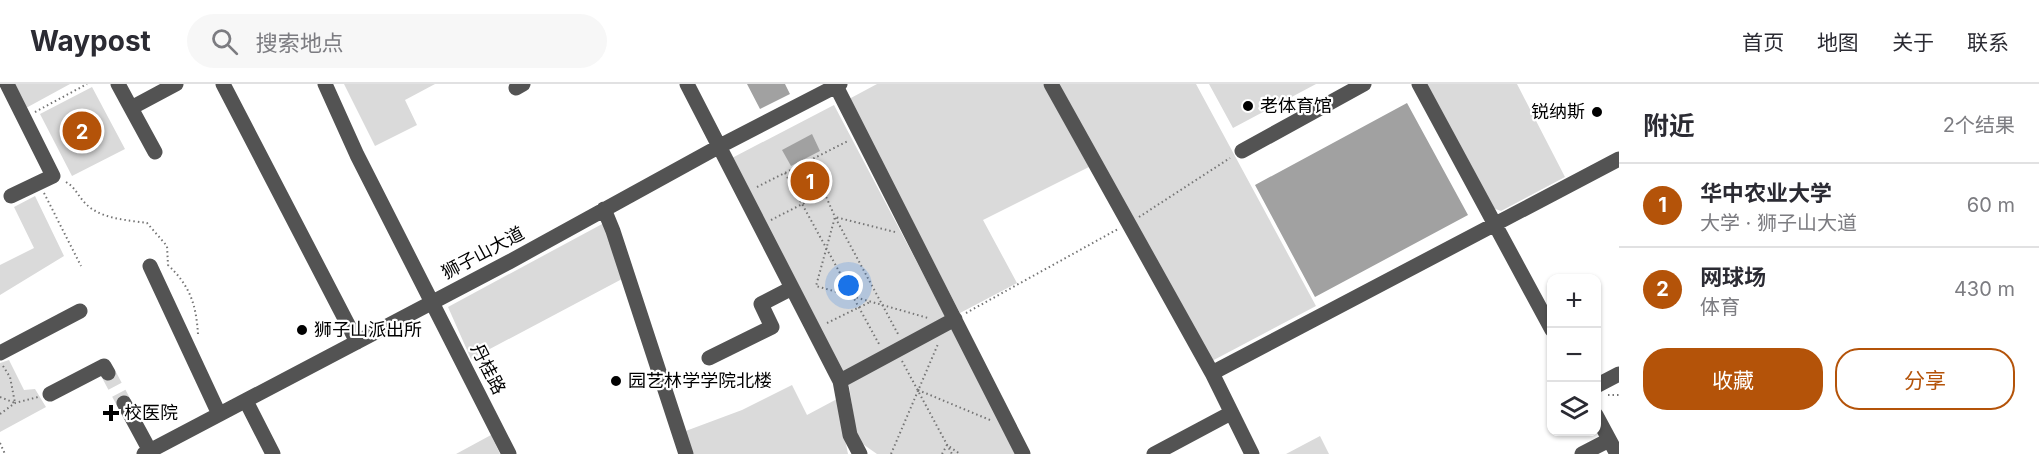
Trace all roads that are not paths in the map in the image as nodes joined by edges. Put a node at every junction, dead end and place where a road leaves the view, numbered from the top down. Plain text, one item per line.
1 (7, 84) edge
2 (118, 84) edge
3 (176, 84) edge
4 (223, 84) edge
5 (325, 84) edge
6 (687, 84) edge
7 (1051, 84) edge
8 (1364, 84) edge
9 (1419, 84) edge
10 (837, 85) edge
11 (131, 108) junction
12 (720, 146) junction
13 (1242, 151) road end
14 (154, 152) dead end
15 (1619, 159) edge
16 (11, 196) dead end
17 (604, 209) junction
18 (1496, 224) junction
19 (150, 266) dead end
20 (792, 288) junction
21 (432, 302) junction
22 (80, 311) dead end
23 (951, 321) junction
24 (1550, 328) edge
25 (357, 342) junction
26 (0, 354) edge
27 (709, 358) dead end
28 (108, 373) dead end
29 (1212, 373) junction
30 (1619, 374) edge
31 (840, 381) junction
32 (1601, 383) edge
33 (50, 394) road end
34 (246, 401) junction
35 (124, 403) tunnel mouth
36 (1231, 413) junction
37 (219, 414) junction
38 (1601, 425) edge
39 (1609, 440) junction
40 (147, 452) edge
41 (273, 454) edge
42 (510, 454) edge
43 (686, 454) edge
44 (860, 454) edge
45 (1023, 454) edge
46 (1154, 454) edge
47 (1252, 454) edge
48 (1582, 454) edge
49 (1617, 454) edge

1 - 16 street
2 - 11 street
3 - 11 street
4 - 25 street
5 - 21 street, 丹桂路
6 - 12 street
7 - 29 street
8 - 13 street
9 - 18 street
10 - 12 street, 狮子山大道
10 - 23 street
11 - 14 street
12 - 17 street, 狮子山大道
12 - 20 street
15 - 18 street
17 - 21 street, 狮子山大道
17 - 43 street
18 - 24 street
18 - 29 street
19 - 37 street
20 - 27 street
20 - 31 street
21 - 25 street, 狮子山大道
21 - 42 street, 丹桂路
22 - 26 street
23 - 31 street
23 - 45 street
25 - 34 street, 狮子山大道
28 - 33 street
29 - 36 street
30 - 32 street
31 - 44 street
34 - 37 street, 狮子山大道
34 - 41 street
35 - 40 street
36 - 46 street
36 - 47 street
37 - 40 street, 狮子山大道
38 - 39 street
39 - 48 street
39 - 49 street

